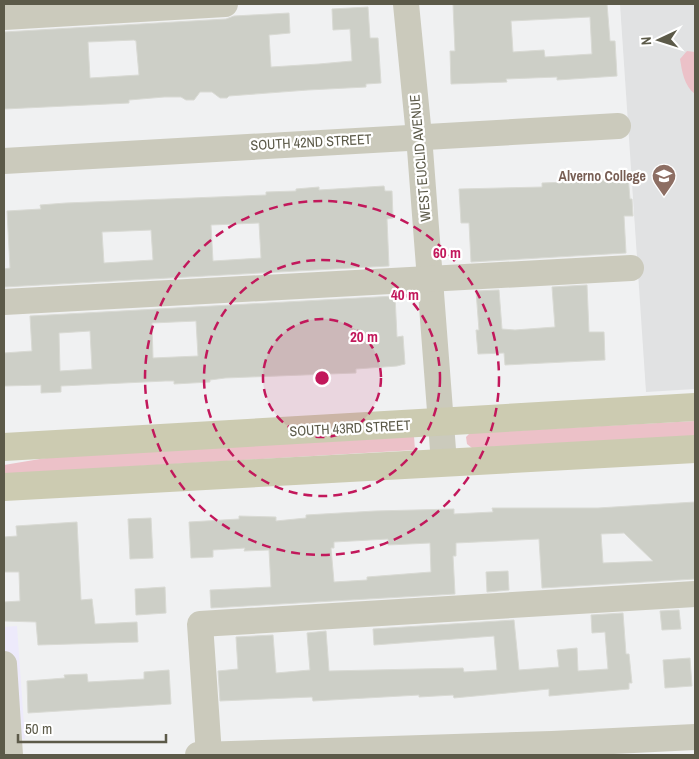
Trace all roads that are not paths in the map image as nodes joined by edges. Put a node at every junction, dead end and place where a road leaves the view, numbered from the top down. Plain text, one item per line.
1 (225, 4) edge
2 (406, 4) edge
3 (4, 17) edge
4 (618, 126) dead end
5 (419, 136) junction
6 (4, 161) edge
7 (631, 268) dead end
8 (430, 281) junction
9 (4, 302) edge
10 (695, 407) edge
11 (440, 423) junction
12 (4, 447) edge
13 (695, 449) edge
14 (444, 463) junction
15 (4, 487) edge
16 (695, 594) edge
17 (4, 664) edge
18 (695, 737) edge
19 (308, 753) edge
20 (10, 755) edge
21 (198, 755) edge
22 (210, 755) edge

1 - 3 street
2 - 5 street, WEST EUCLID AVENUE
4 - 5 street, SOUTH 42ND STREET
5 - 6 street, SOUTH 42ND STREET
5 - 8 street, WEST EUCLID AVENUE
7 - 8 street
8 - 9 street
8 - 11 street, WEST EUCLID AVENUE
10 - 11 main road, SOUTH 43RD STREET
11 - 12 main road, SOUTH 43RD STREET
11 - 14 street, WEST EUCLID AVENUE
13 - 14 main road
14 - 15 main road
16 - 22 street
17 - 20 street
18 - 19 street
19 - 22 street
21 - 22 street

